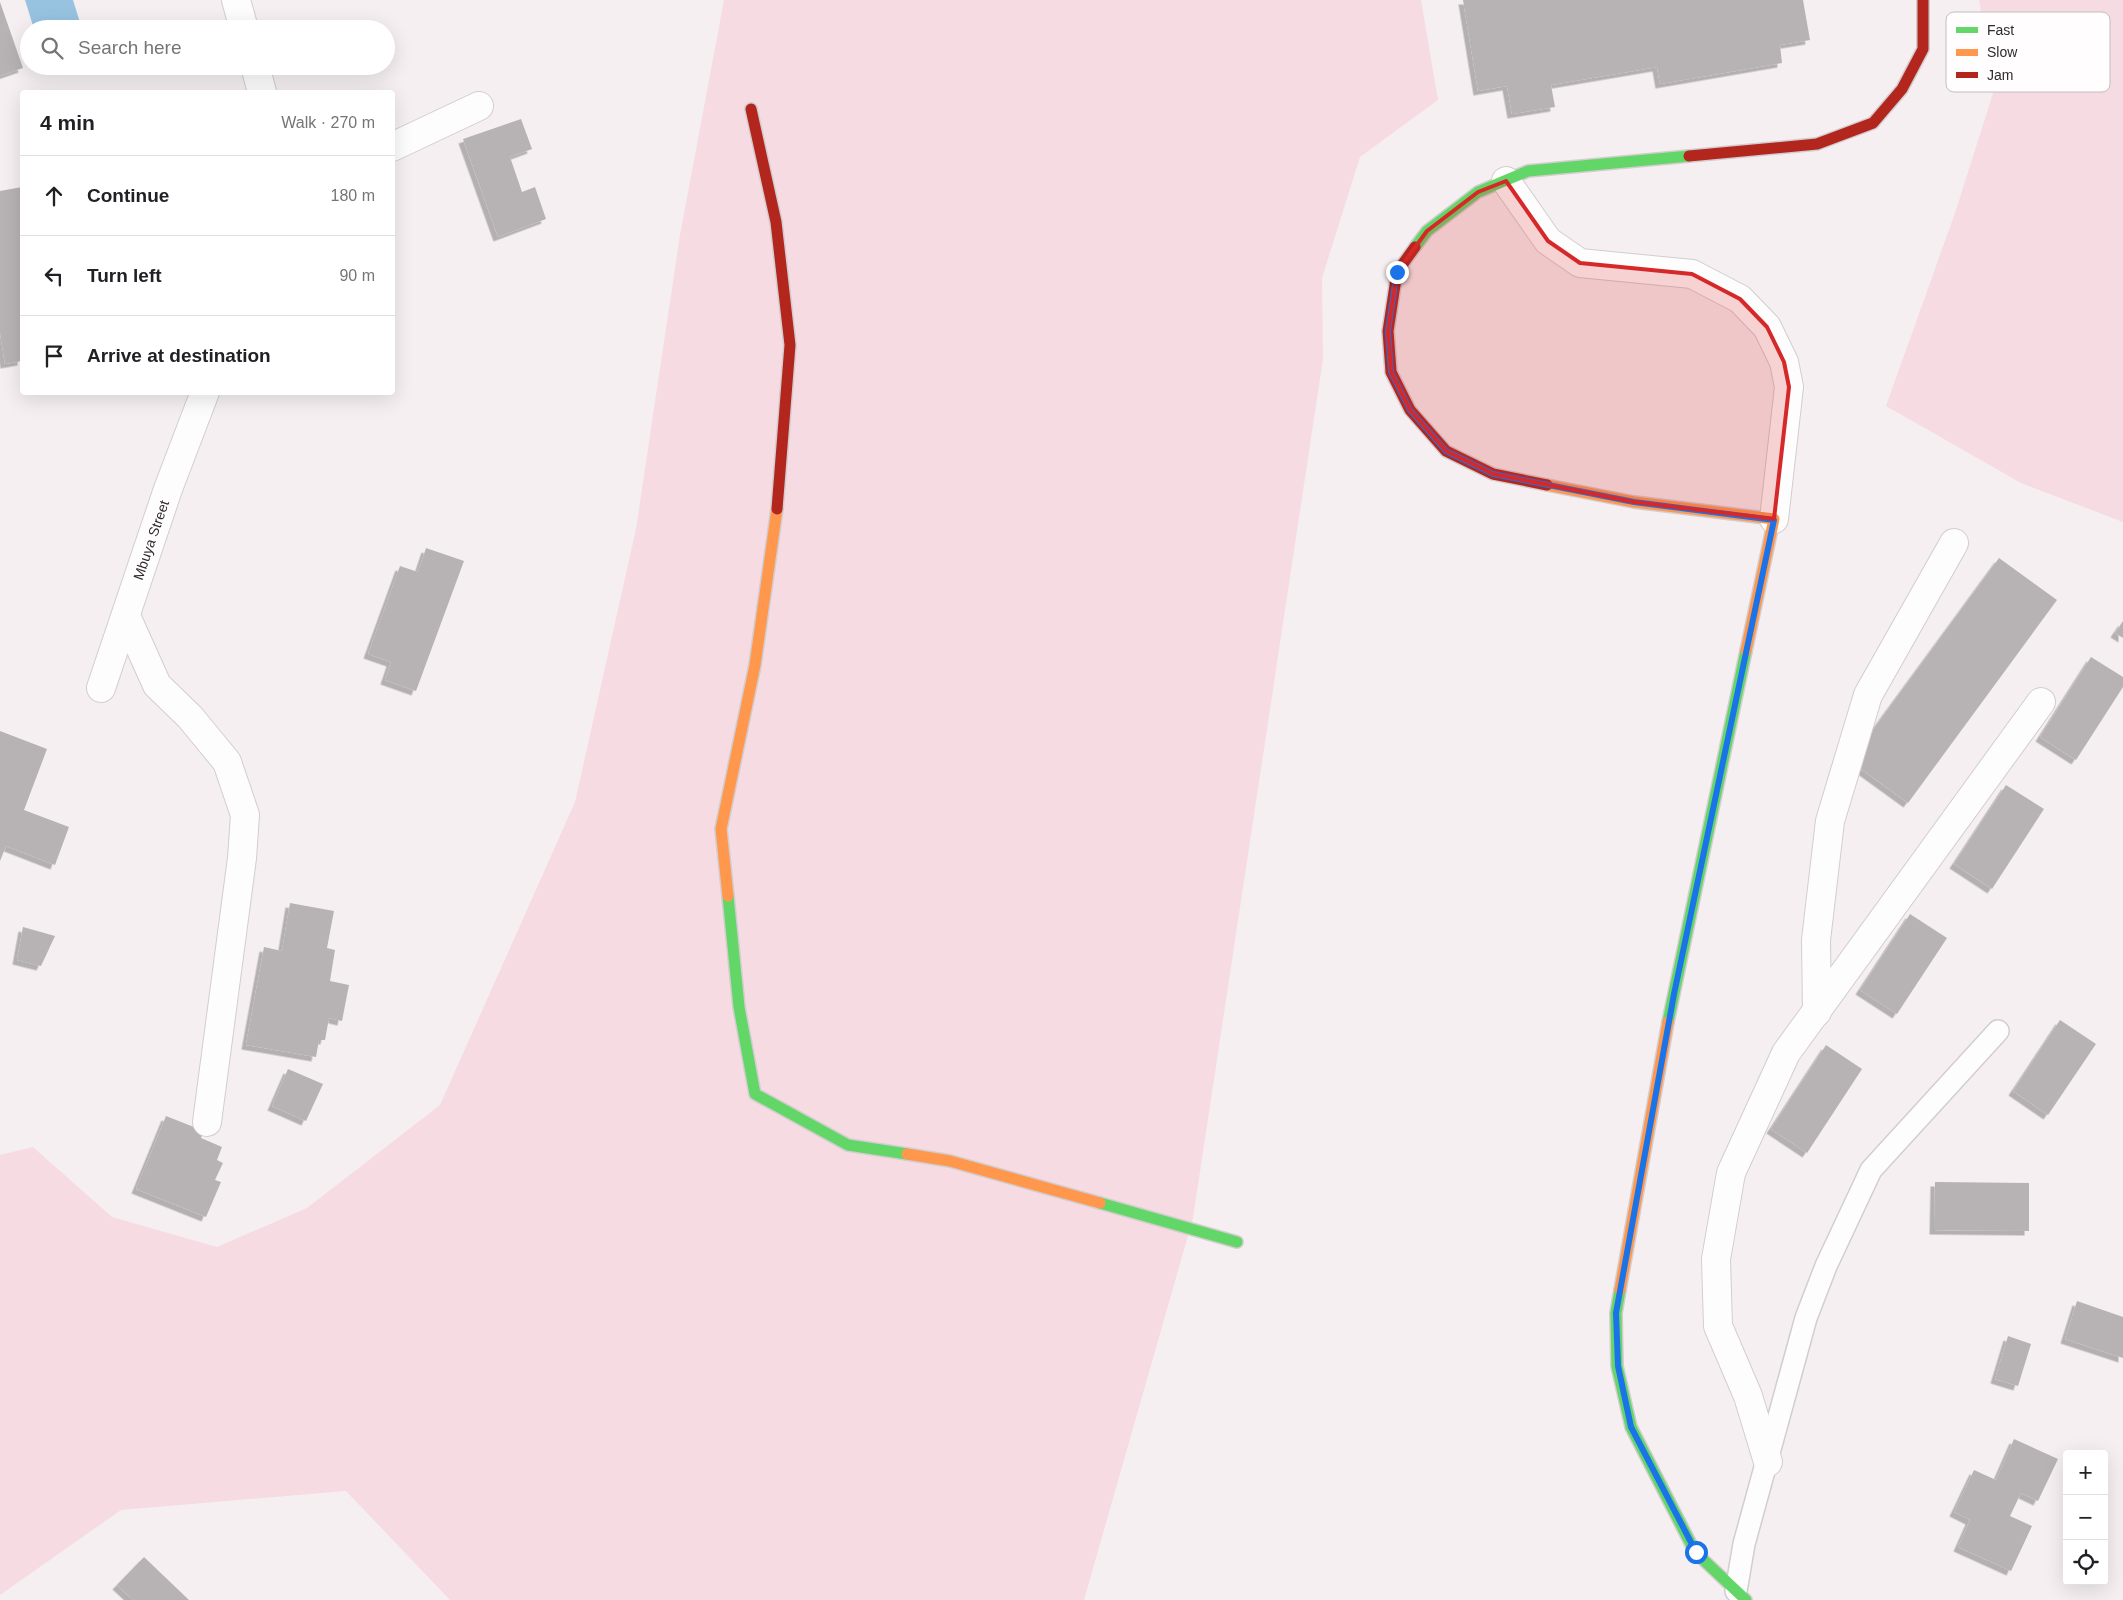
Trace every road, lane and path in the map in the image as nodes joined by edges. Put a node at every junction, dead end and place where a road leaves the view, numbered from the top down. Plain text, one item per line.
1 (236, 0) edge
2 (1922, 0) edge
3 (242, 20) edge
4 (257, 75) edge
5 (261, 90) edge
6 (479, 106) dead end
7 (751, 109) dead end
8 (395, 146) edge
9 (1506, 181) junction
10 (204, 395) edge
11 (1774, 520) junction
12 (1954, 543) dead end
13 (126, 616) junction
14 (101, 688) dead end
15 (2042, 702) dead end
16 (1817, 1012) junction
17 (1998, 1031) dead end
18 (207, 1122) dead end
19 (1237, 1242) dead end
20 (1768, 1462) junction
21 (1741, 1595) edge

1 - 3 street
2 - 9 street
4 - 5 street
6 - 8 street
7 - 19 street
9 - 11 street
9 - 11 street
10 - 13 street, Mbuya Street
11 - 21 street
12 - 16 street
13 - 14 street, Mbuya Street
13 - 18 street
15 - 16 street
16 - 20 street
17 - 20 lane
20 - 21 lane

